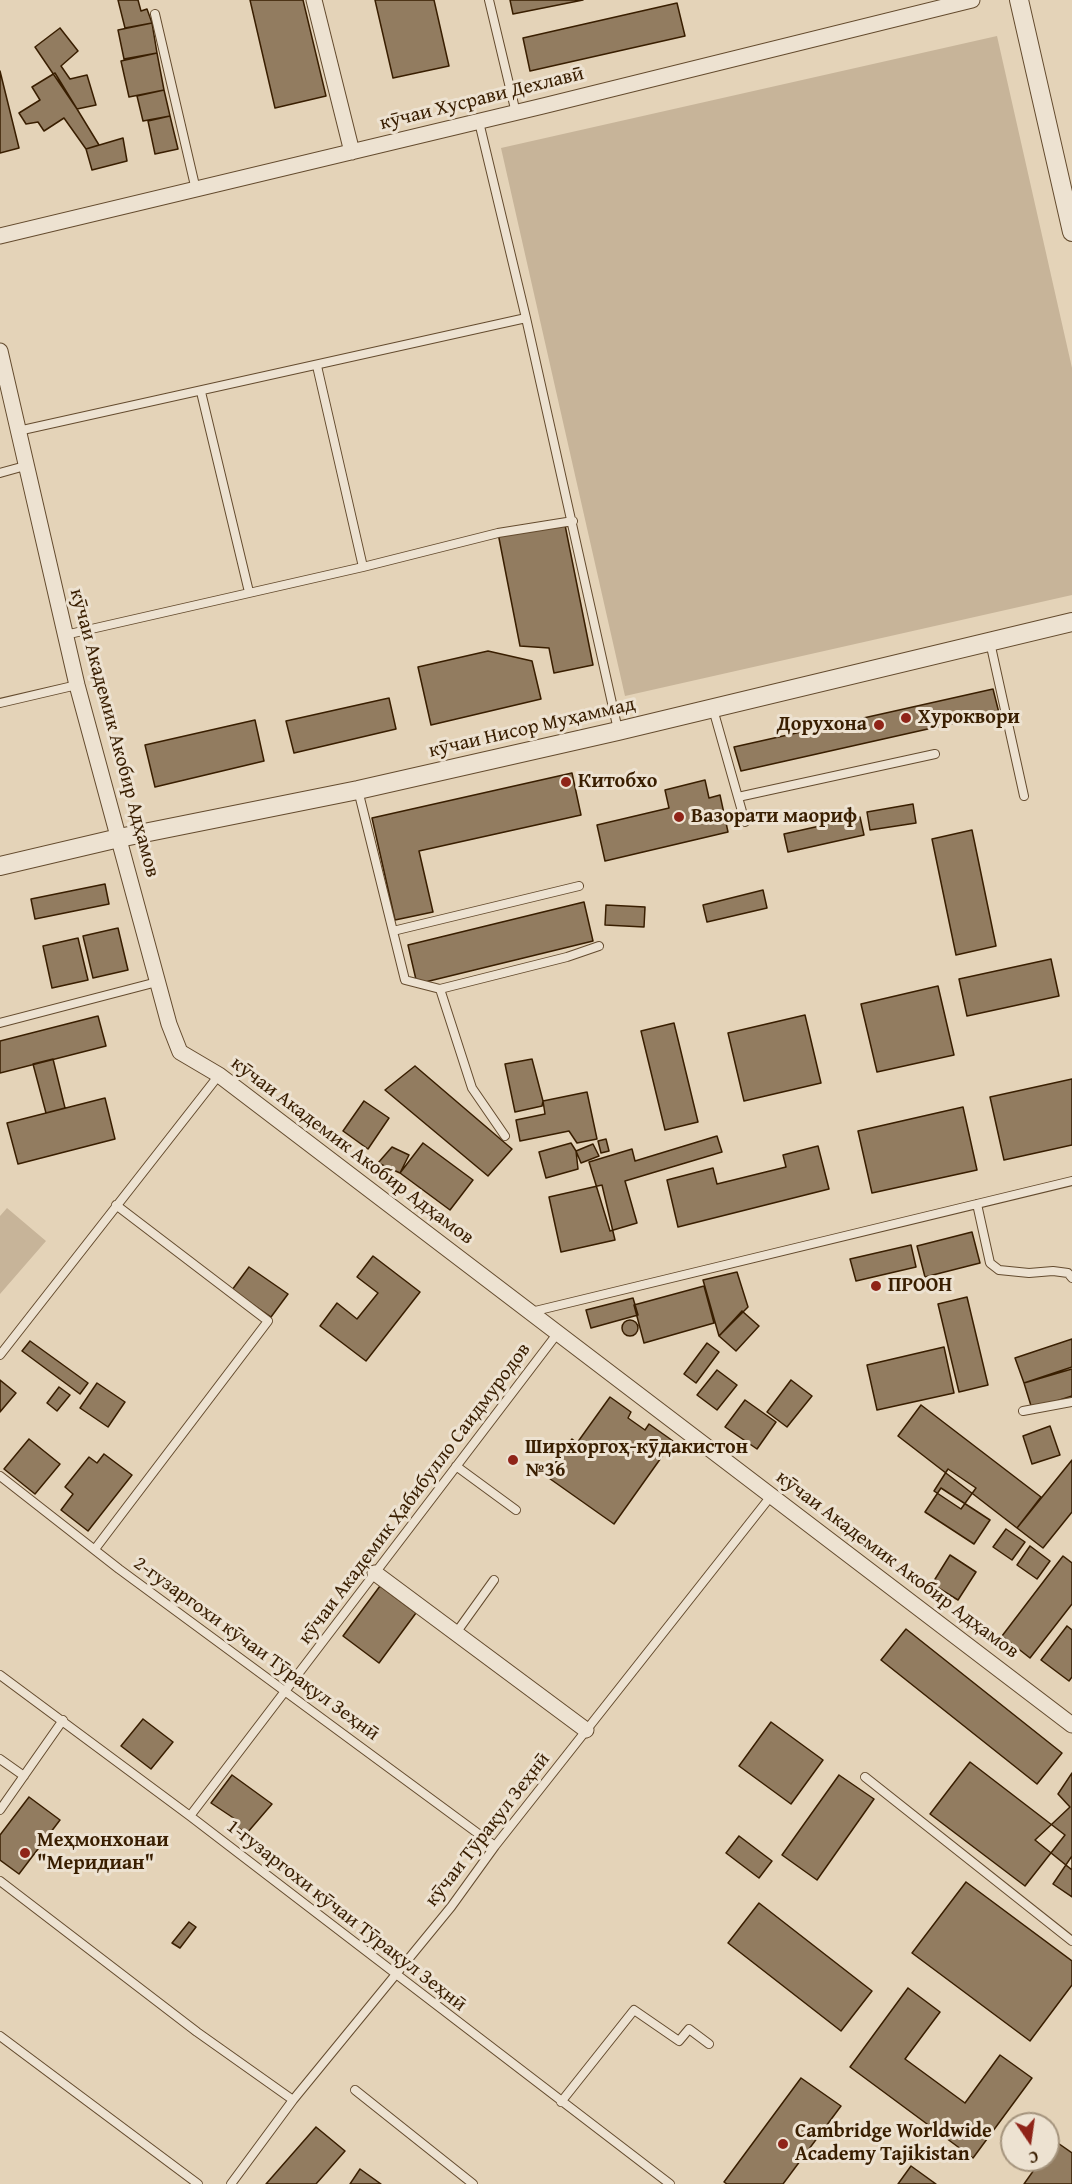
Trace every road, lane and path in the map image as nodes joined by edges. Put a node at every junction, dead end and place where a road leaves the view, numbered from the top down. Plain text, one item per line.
1 (314, 0) edge
2 (489, 0) edge
3 (972, 0) edge
4 (1019, 0) edge
5 (156, 14) dead end
6 (516, 113) junction
7 (479, 122) junction
8 (352, 152) junction
9 (196, 190) junction
10 (1069, 205) edge
11 (1072, 232) edge
12 (0, 236) edge
13 (526, 318) junction
14 (0, 351) edge
15 (317, 366) junction
16 (201, 392) junction
17 (16, 431) junction
18 (26, 466) junction
19 (0, 472) edge
20 (573, 521) junction
21 (363, 567) junction
22 (249, 592) junction
23 (1072, 622) edge
24 (64, 635) junction
25 (990, 640) junction
26 (77, 685) junction
27 (0, 703) edge
28 (713, 709) junction
29 (618, 731) junction
30 (935, 754) dead end
31 (358, 790) junction
32 (1024, 796) dead end
33 (738, 797) junction
34 (745, 822) dead end
35 (119, 838) junction
36 (0, 866) edge
37 (579, 886) dead end
38 (393, 931) junction
39 (599, 946) dead end
40 (158, 982) junction
41 (440, 989) junction
42 (0, 1023) edge
43 (219, 1076) junction
44 (505, 1136) dead end
45 (1072, 1181) edge
46 (977, 1204) junction
47 (116, 1205) junction
48 (1072, 1278) edge
49 (530, 1312) junction
50 (557, 1334) junction
51 (0, 1355) edge
52 (1072, 1401) edge
53 (1023, 1411) dead end
54 (456, 1466) junction
55 (0, 1476) edge
56 (771, 1496) junction
57 (516, 1510) dead end
58 (95, 1549) junction
59 (375, 1573) junction
60 (494, 1580) dead end
61 (456, 1633) junction
62 (0, 1675) edge
63 (286, 1691) junction
64 (63, 1720) junction
65 (1072, 1725) edge
66 (586, 1730) junction
67 (0, 1759) edge
68 (24, 1776) junction
69 (865, 1777) dead end
70 (0, 1810) edge
71 (190, 1816) junction
72 (495, 1846) junction
73 (0, 1881) edge
74 (1072, 1941) edge
75 (394, 1974) junction
76 (0, 2036) edge
77 (709, 2044) dead end
78 (355, 2090) dead end
79 (293, 2100) junction
80 (561, 2102) junction
81 (198, 2184) edge
82 (231, 2184) edge
83 (473, 2184) edge
84 (670, 2184) edge

1 - 8 street
2 - 6 lane
3 - 6 street, кӯчаи Хусрави Дехлавӣ
4 - 10 street
5 - 9 lane
6 - 7 street, кӯчаи Хусрави Дехлавӣ
7 - 8 street, кӯчаи Хусрави Дехлавӣ
7 - 13 lane
8 - 9 street, кӯчаи Хусрави Дехлавӣ
9 - 12 street, кӯчаи Хусрави Дехлавӣ
10 - 11 street
13 - 15 lane
13 - 20 lane
14 - 17 street, кӯчаи Академик Акобир Адҳамов
15 - 16 lane
15 - 21 lane
16 - 17 lane
16 - 22 lane
17 - 18 street, кӯчаи Академик Акобир Адҳамов
18 - 19 lane
18 - 24 street, кӯчаи Академик Акобир Адҳамов
20 - 21 lane
20 - 29 lane
21 - 22 lane
22 - 24 lane
23 - 25 street, кӯчаи Нисор Муҳаммад
24 - 26 street, кӯчаи Академик Акобир Адҳамов
25 - 28 street, кӯчаи Нисор Муҳаммад
25 - 32 lane
26 - 27 lane
26 - 35 street, кӯчаи Академик Акобир Адҳамов
28 - 29 street, кӯчаи Нисор Муҳаммад
28 - 33 lane
29 - 31 street, кӯчаи Нисор Муҳаммад
30 - 33 lane
31 - 35 street, кӯчаи Нисор Муҳаммад
31 - 38 lane
33 - 34 lane
35 - 36 street, кӯчаи Нисор Муҳаммад
35 - 40 street, кӯчаи Академик Акобир Адҳамов
37 - 38 lane
38 - 41 lane
39 - 41 lane
40 - 42 lane
40 - 43 street, кӯчаи Академик Акобир Адҳамов
41 - 44 lane
43 - 47 lane
43 - 49 street, кӯчаи Академик Акобир Адҳамов
45 - 46 lane
46 - 48 lane
46 - 49 lane
47 - 51 lane
47 - 58 lane
49 - 50 street, кӯчаи Академик Акобир Адҳамов
50 - 54 lane, кӯчаи Академик Ҳабибулло Саидмуродов
50 - 56 street, кӯчаи Академик Акобир Адҳамов
52 - 53 lane
54 - 57 lane
54 - 59 lane, кӯчаи Академик Ҳабибулло Саидмуродов
55 - 58 lane, 2-гузаргохи кӯчаи Тӯрақул Зеҳнӣ
56 - 65 street, кӯчаи Академик Акобир Адҳамов
56 - 66 lane, кӯчаи Тӯрақул Зеҳнӣ
58 - 63 lane, 2-гузаргохи кӯчаи Тӯрақул Зеҳнӣ
59 - 61 street
59 - 63 lane, кӯчаи Академик Ҳабибулло Саидмуродов
60 - 61 lane
61 - 66 street
62 - 64 lane, 1-гузаргохи кӯчаи Тӯрақул Зеҳнӣ
63 - 71 lane, кӯчаи Академик Ҳабибулло Саидмуродов
63 - 72 lane, 2-гузаргохи кӯчаи Тӯрақул Зеҳнӣ
64 - 68 lane
64 - 71 lane, 1-гузаргохи кӯчаи Тӯрақул Зеҳнӣ
66 - 72 lane, кӯчаи Тӯрақул Зеҳнӣ
67 - 68 lane
68 - 70 lane
69 - 74 lane
71 - 75 lane, 1-гузаргохи кӯчаи Тӯрақул Зеҳнӣ
72 - 75 lane, кӯчаи Тӯрақул Зеҳнӣ
73 - 79 lane
75 - 79 lane, кӯчаи Тӯрақул Зеҳнӣ
75 - 80 lane, 1-гузаргохи кӯчаи Тӯрақул Зеҳнӣ
76 - 81 lane
77 - 80 lane
78 - 83 lane
79 - 82 lane, кӯчаи Тӯрақул Зеҳнӣ
80 - 84 lane, 1-гузаргохи кӯчаи Тӯрақул Зеҳнӣ

